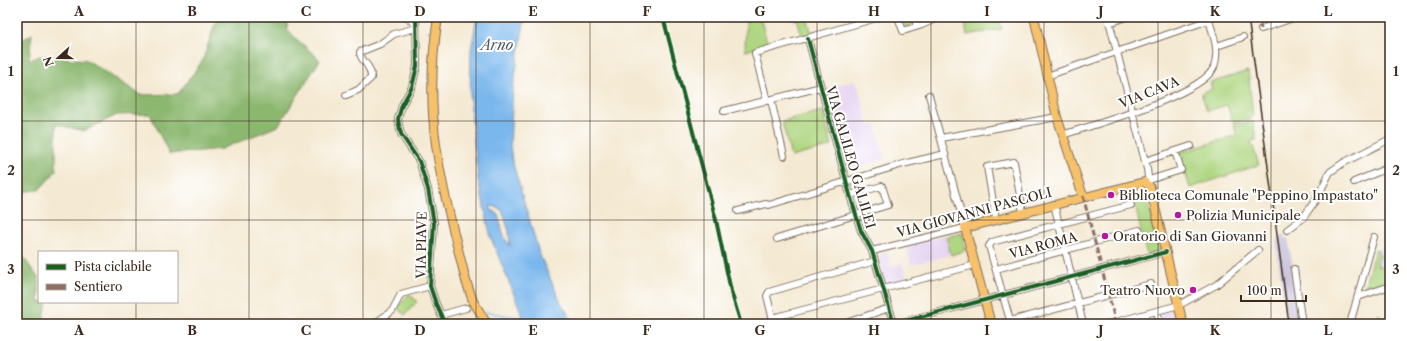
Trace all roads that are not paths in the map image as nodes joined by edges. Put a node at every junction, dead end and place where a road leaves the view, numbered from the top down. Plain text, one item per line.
1 (407, 17) edge
2 (438, 17) edge
3 (880, 17) edge
4 (898, 17) edge
5 (916, 17) edge
6 (939, 17) edge
7 (1034, 17) edge
8 (1126, 17) edge
9 (1296, 17) edge
10 (1208, 18) edge
11 (1109, 20) edge
12 (416, 23) edge
13 (916, 26) junction
14 (1261, 29) dead end
15 (1243, 38) dead end
16 (808, 39) junction
17 (1217, 46) junction
18 (1117, 52) junction
19 (1047, 76) junction
20 (821, 87) junction
21 (346, 95) dead end
22 (929, 95) dead end
23 (769, 100) junction
24 (724, 111) dead end
25 (1132, 112) junction
26 (1057, 117) junction
27 (1062, 135) junction
28 (941, 138) junction
29 (1390, 139) edge
30 (1191, 146) dead end
31 (1175, 151) junction
32 (945, 154) junction
33 (784, 156) dead end
34 (1145, 161) junction
35 (1389, 169) edge
36 (847, 181) junction
37 (1149, 182) junction
38 (1354, 182) dead end
39 (850, 195) junction
40 (1083, 196) junction
41 (1054, 204) junction
42 (1131, 205) dead end
43 (738, 210) dead end
44 (1023, 212) junction
45 (857, 215) junction
46 (996, 219) junction
47 (1059, 224) junction
48 (965, 228) junction
49 (1139, 230) dead end
50 (1287, 230) dead end
51 (1374, 237) dead end
52 (777, 239) dead end
53 (1066, 250) junction
54 (1258, 250) dead end
55 (872, 251) junction
56 (1166, 252) junction
57 (875, 261) junction
58 (975, 265) junction
59 (996, 269) junction
60 (1294, 269) dead end
61 (1072, 277) junction
62 (1151, 284) dead end
63 (430, 286) junction
64 (1390, 286) edge
65 (883, 288) junction
66 (1003, 295) junction
67 (1358, 297) junction
68 (984, 299) junction
69 (1078, 303) junction
70 (1178, 305) junction
71 (466, 308) dead end
72 (889, 308) junction
73 (1157, 311) junction
74 (441, 315) junction
75 (773, 321) edge
76 (1026, 321) edge
77 (1011, 323) edge
78 (374, 324) edge
79 (445, 324) edge
80 (487, 324) edge
81 (843, 324) edge
82 (894, 324) edge
83 (991, 324) edge
84 (1083, 324) edge
85 (1108, 324) edge
86 (1160, 324) edge
87 (1183, 324) edge
88 (1302, 324) edge
89 (1350, 324) edge

1 - 12 street
2 - 80 main road
3 - 16 street
4 - 13 street
5 - 13 street
6 - 13 street
7 - 19 main road
8 - 11 street
9 - 14 street
10 - 17 street
10 - 18 street
11 - 18 street
12 - 21 street
12 - 63 street, VIA PIAVE
15 - 17 street
16 - 20 street, VIA GALILEO GALILEI
16 - 23 street
17 - 25 street, VIA CAVA
18 - 19 street
18 - 25 street
19 - 26 main road
20 - 23 street
20 - 36 street, VIA GALILEO GALILEI
22 - 28 street
23 - 24 street
23 - 33 street
25 - 27 street, VIA CAVA
25 - 34 street
26 - 27 main road
26 - 28 street
27 - 40 main road
28 - 32 street
29 - 50 street
30 - 31 street
31 - 34 street
31 - 37 street
32 - 36 street
32 - 48 street
34 - 37 street
35 - 38 street
36 - 39 street, VIA GALILEO GALILEI
36 - 43 street
37 - 40 main road, VIA GIOVANNI PASCOLI
37 - 56 main road
39 - 45 street, VIA GALILEO GALILEI
39 - 45 street
40 - 41 main road, VIA GIOVANNI PASCOLI
41 - 44 main road, VIA GIOVANNI PASCOLI
41 - 47 street
42 - 47 street
44 - 46 main road, VIA GIOVANNI PASCOLI
44 - 46 street
45 - 52 street
45 - 55 street, VIA GALILEO GALILEI
46 - 48 main road, VIA GIOVANNI PASCOLI
47 - 53 street
47 - 59 street
48 - 55 street, VIA GIOVANNI PASCOLI
48 - 58 main road
49 - 53 street, VIA ROMA
51 - 67 street
53 - 59 street, VIA ROMA
53 - 61 street
54 - 70 street
55 - 57 street, VIA GALILEO GALILEI
56 - 61 street
56 - 70 main road
57 - 65 street, VIA GALILEO GALILEI
57 - 75 street
58 - 65 street
58 - 68 main road
59 - 66 street
60 - 88 street
61 - 66 street
61 - 69 street
62 - 69 street
63 - 74 street
63 - 78 street
64 - 67 street
65 - 72 street, VIA GALILEO GALILEI
65 - 75 street
66 - 68 street
66 - 77 street
67 - 89 street
68 - 82 street
68 - 83 main road
69 - 76 street
69 - 84 street
70 - 73 street
70 - 87 main road
71 - 74 street
72 - 81 street
72 - 82 street, VIA GALILEO GALILEI
73 - 85 street
73 - 86 street
74 - 79 street
76 - 77 street

